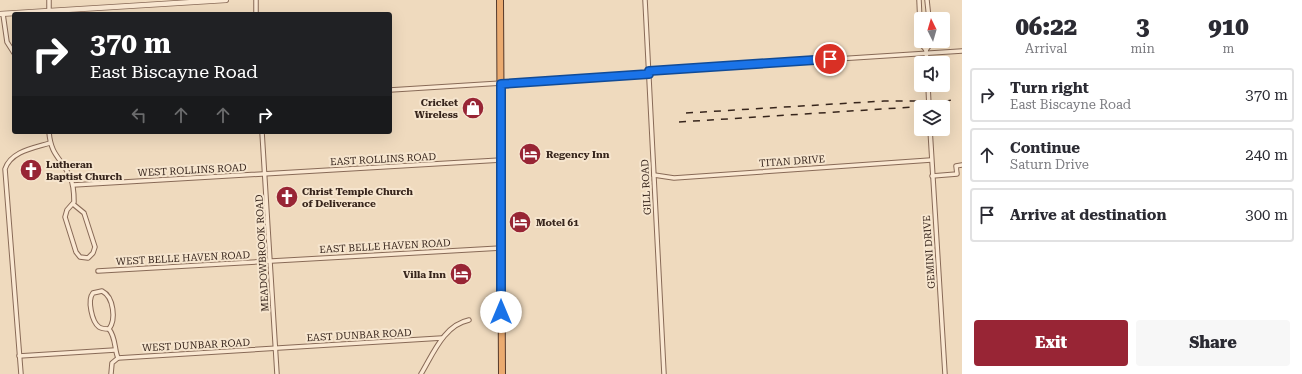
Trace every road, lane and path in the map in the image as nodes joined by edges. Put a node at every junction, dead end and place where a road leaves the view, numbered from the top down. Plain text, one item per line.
1 (49, 0) edge
2 (226, 0) edge
3 (256, 0) edge
4 (500, 0) edge
5 (645, 0) edge
6 (919, 0) edge
7 (927, 0) edge
8 (154, 2) edge
9 (49, 12) joint
10 (256, 12) edge
11 (928, 12) edge
12 (2, 14) edge
13 (12, 14) edge
14 (928, 48) edge
15 (12, 51) edge
16 (926, 51) junction
17 (962, 51) edge
18 (926, 56) edge
19 (649, 72) junction
20 (501, 84) junction
21 (392, 90) edge
22 (49, 134) edge
23 (262, 134) edge
24 (930, 136) edge
25 (50, 142) junction
26 (501, 160) junction
27 (931, 160) junction
28 (962, 165) edge
29 (265, 174) junction
30 (654, 175) junction
31 (932, 176) junction
32 (73, 185) junction
33 (73, 204) junction
34 (501, 248) junction
35 (270, 261) junction
36 (98, 271) dead end
37 (469, 320) dead end
38 (109, 329) junction
39 (442, 338) junction
40 (276, 348) junction
41 (115, 350) junction
42 (19, 356) junction
43 (118, 358) junction
44 (21, 374) edge
45 (112, 374) edge
46 (277, 374) edge
47 (421, 374) edge
48 (502, 374) edge
49 (664, 374) edge
50 (945, 374) edge

1 - 9 street
2 - 8 street
3 - 10 street
4 - 20 highway
5 - 19 street, GILL ROAD
6 - 16 street
7 - 11 street
8 - 9 street
12 - 13 street
12 - 15 street
14 - 16 street
16 - 17 street
16 - 18 street
16 - 19 street
19 - 20 street
19 - 30 street, GILL ROAD
20 - 21 street
20 - 26 highway
22 - 25 street
23 - 29 street, MEADOWBROOK ROAD
24 - 27 street, GEMINI DRIVE
25 - 32 street
25 - 42 street
26 - 29 street, EAST ROLLINS ROAD
26 - 34 highway
27 - 30 street, TITAN DRIVE
27 - 31 street, GEMINI DRIVE
28 - 31 street
29 - 32 street, WEST ROLLINS ROAD
29 - 35 street, MEADOWBROOK ROAD
30 - 49 street, GILL ROAD
31 - 50 street, GEMINI DRIVE
32 - 33 street
33 - 33 street
34 - 35 street, EAST BELLE HAVEN ROAD
34 - 48 highway
35 - 36 street, WEST BELLE HAVEN ROAD
35 - 40 street, MEADOWBROOK ROAD
37 - 39 street
38 - 38 street
38 - 41 street
39 - 40 street, EAST DUNBAR ROAD
39 - 47 street
40 - 43 street, WEST DUNBAR ROAD
40 - 46 street, MEADOWBROOK ROAD
41 - 42 street
41 - 43 street
42 - 44 street
43 - 45 street

